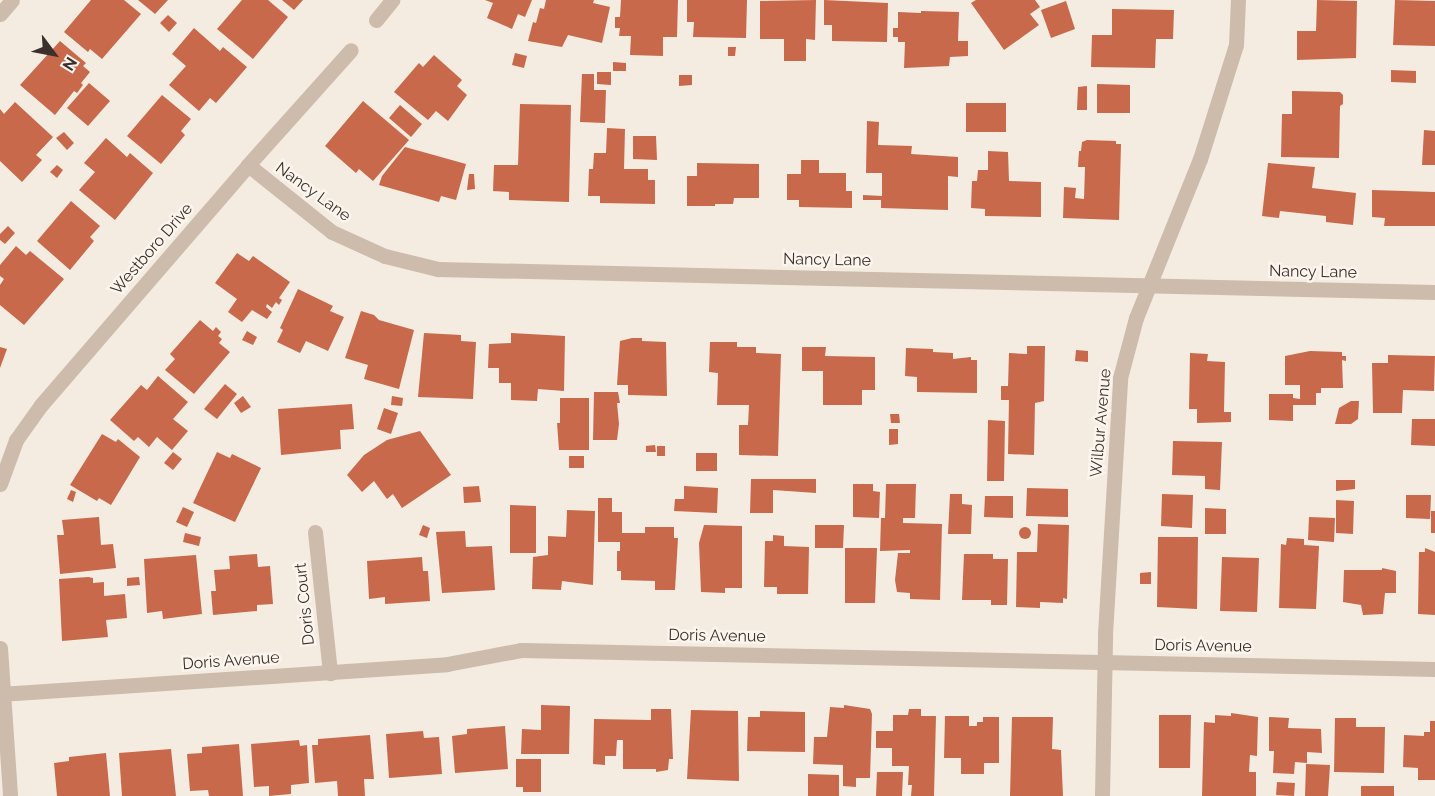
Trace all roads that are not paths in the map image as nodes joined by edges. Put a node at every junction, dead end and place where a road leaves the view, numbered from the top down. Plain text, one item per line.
1 (12, 0) edge
2 (392, 0) edge
3 (1238, 0) edge
4 (0, 14) edge
5 (376, 20) dead end
6 (351, 50) dead end
7 (248, 165) junction
8 (1150, 286) junction
9 (1435, 292) edge
10 (2, 467) edge
11 (0, 484) edge
12 (315, 532) dead end
13 (0, 648) edge
14 (1104, 662) junction
15 (1435, 669) edge
16 (330, 673) junction
17 (1, 694) edge
18 (10, 796) edge
19 (1102, 796) edge

1 - 4 street
2 - 5 street
3 - 8 street, Wilbur Avenue
6 - 7 street, Westboro Drive
7 - 8 street, Nancy Lane
7 - 10 street, Westboro Drive
8 - 9 street, Nancy Lane
8 - 14 street, Wilbur Avenue
10 - 11 street, Westboro Drive
12 - 16 street, Doris Court
13 - 17 street
14 - 15 street, Doris Avenue
14 - 16 street, Doris Avenue
14 - 19 street, Wilbur Avenue
16 - 17 street, Doris Avenue
17 - 18 street

